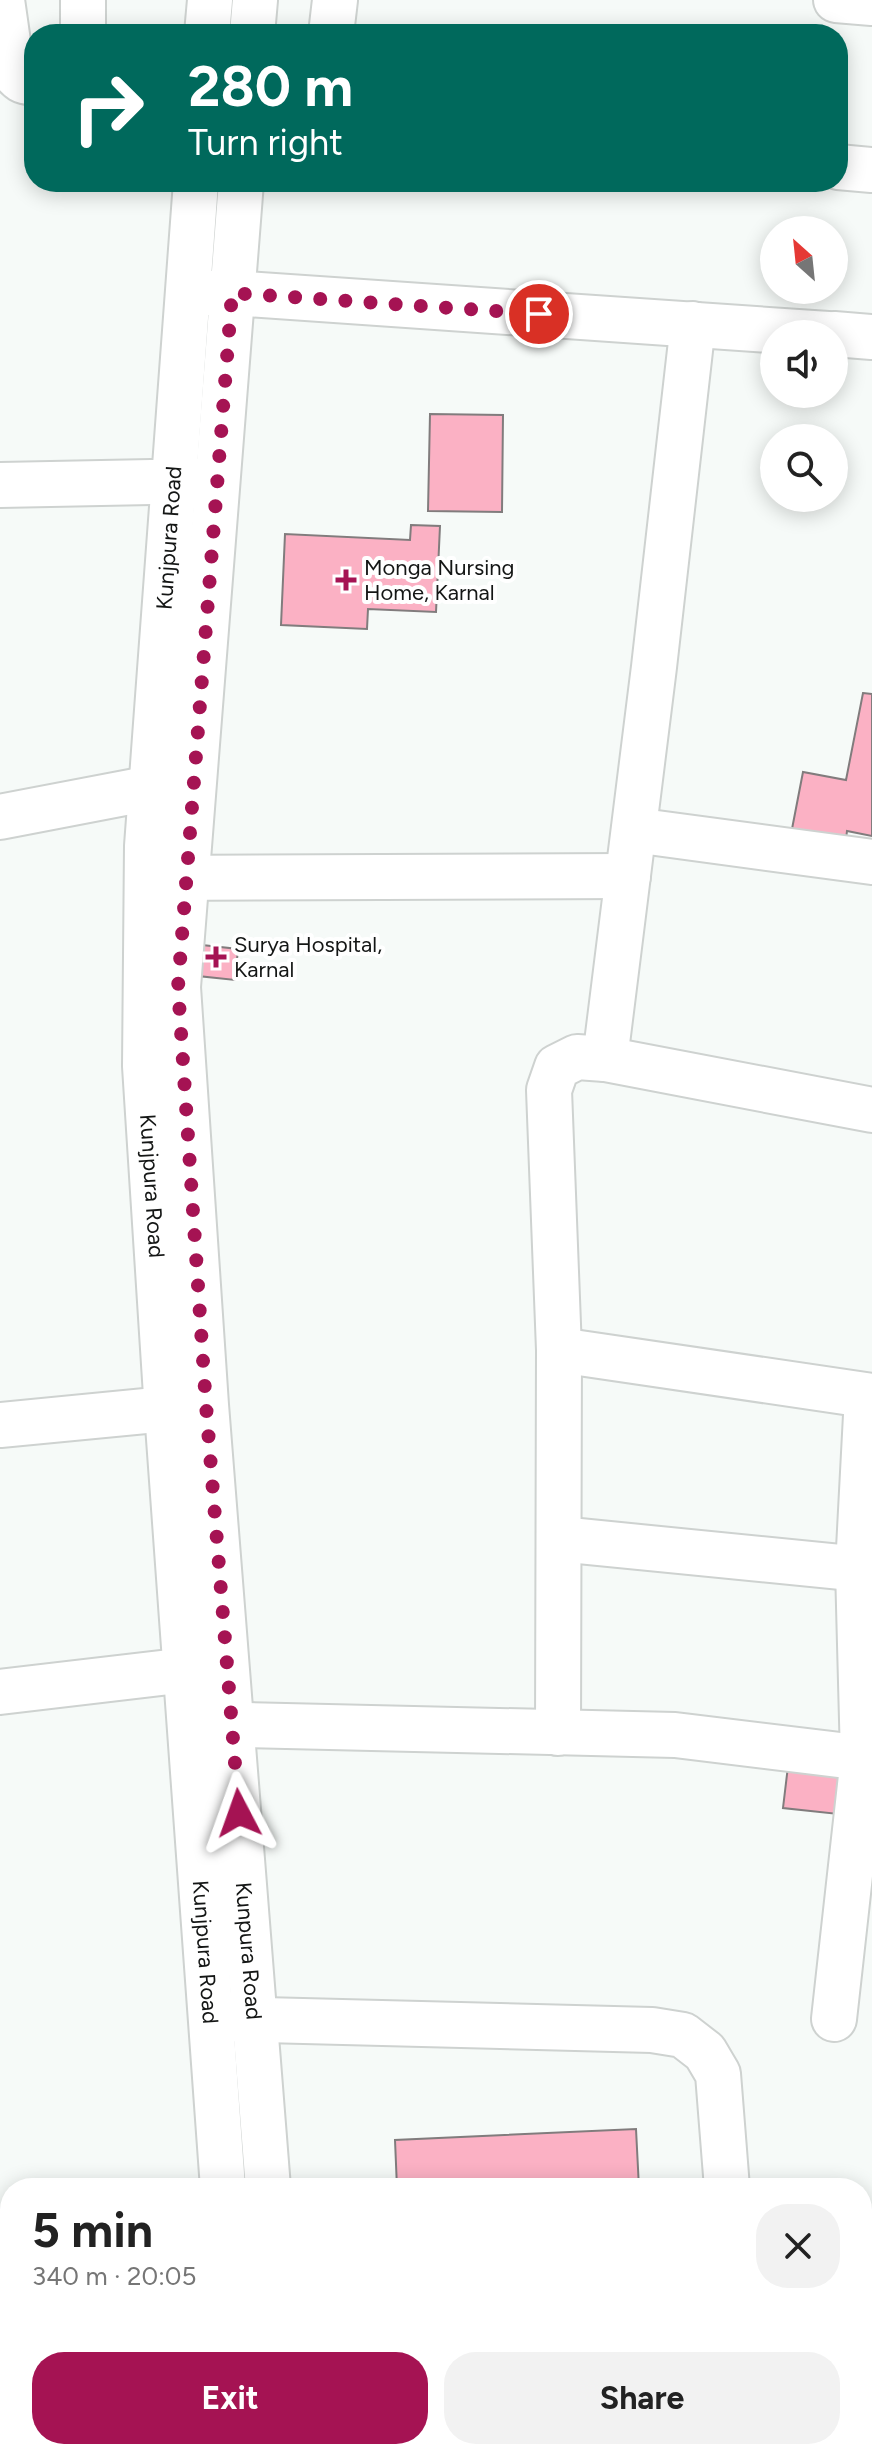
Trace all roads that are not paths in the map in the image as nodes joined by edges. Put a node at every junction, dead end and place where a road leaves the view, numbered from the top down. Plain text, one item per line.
1 (2, 0) edge
2 (83, 0) edge
3 (210, 0) edge
4 (255, 0) edge
5 (335, 0) edge
6 (836, 0) edge
7 (872, 3) edge
8 (83, 24) edge
9 (208, 24) edge
10 (253, 24) edge
11 (332, 24) edge
12 (24, 81) edge
13 (848, 168) edge
14 (872, 170) edge
15 (195, 192) edge
16 (240, 192) edge
17 (188, 293) junction
18 (232, 293) junction
19 (693, 324) junction
20 (760, 329) edge
21 (848, 335) edge
22 (872, 337) edge
23 (217, 481) junction
24 (174, 482) junction
25 (0, 485) edge
26 (151, 788) junction
27 (0, 817) edge
28 (634, 830) junction
29 (872, 862) edge
30 (628, 876) junction
31 (166, 878) junction
32 (605, 1059) junction
33 (872, 1110) edge
34 (559, 1350) junction
35 (869, 1396) edge
36 (186, 1406) junction
37 (0, 1425) edge
38 (559, 1539) junction
39 (865, 1569) edge
40 (206, 1668) junction
41 (0, 1692) edge
42 (210, 1724) junction
43 (558, 1733) junction
44 (868, 1758) edge
45 (211, 2019) junction
46 (255, 2019) junction
47 (834, 2019) dead end
48 (222, 2178) edge
49 (267, 2178) edge
50 (726, 2178) edge

1 - 12 street
2 - 8 street
3 - 9 street
4 - 10 street
5 - 11 street
6 - 7 street
13 - 14 street
15 - 17 street, Kunjpura Road
16 - 18 street
17 - 18 street
17 - 24 street, Kunjpura Road
18 - 19 street
18 - 23 street
19 - 20 street
19 - 28 street
21 - 22 street
23 - 24 street
23 - 31 street
24 - 25 street
24 - 26 street, Kunjpura Road
26 - 27 street
26 - 31 street, Kunjpura Road
28 - 29 street
28 - 30 street
30 - 31 street
30 - 32 street
31 - 36 street, Kunjpura Road
32 - 33 street
32 - 34 street
34 - 35 street
34 - 38 street
35 - 39 street
36 - 37 street
36 - 40 street, Kunjpura Road
38 - 39 street
38 - 43 street
39 - 44 street
40 - 41 street
40 - 42 street, Kunjpura Road
42 - 43 street
42 - 45 street, Kunjpura Road
42 - 46 street, Kunpura Road
43 - 44 street
44 - 47 street
45 - 46 street
45 - 48 street, Kunjpura Road
46 - 49 street, Kunpura Road
46 - 50 street

